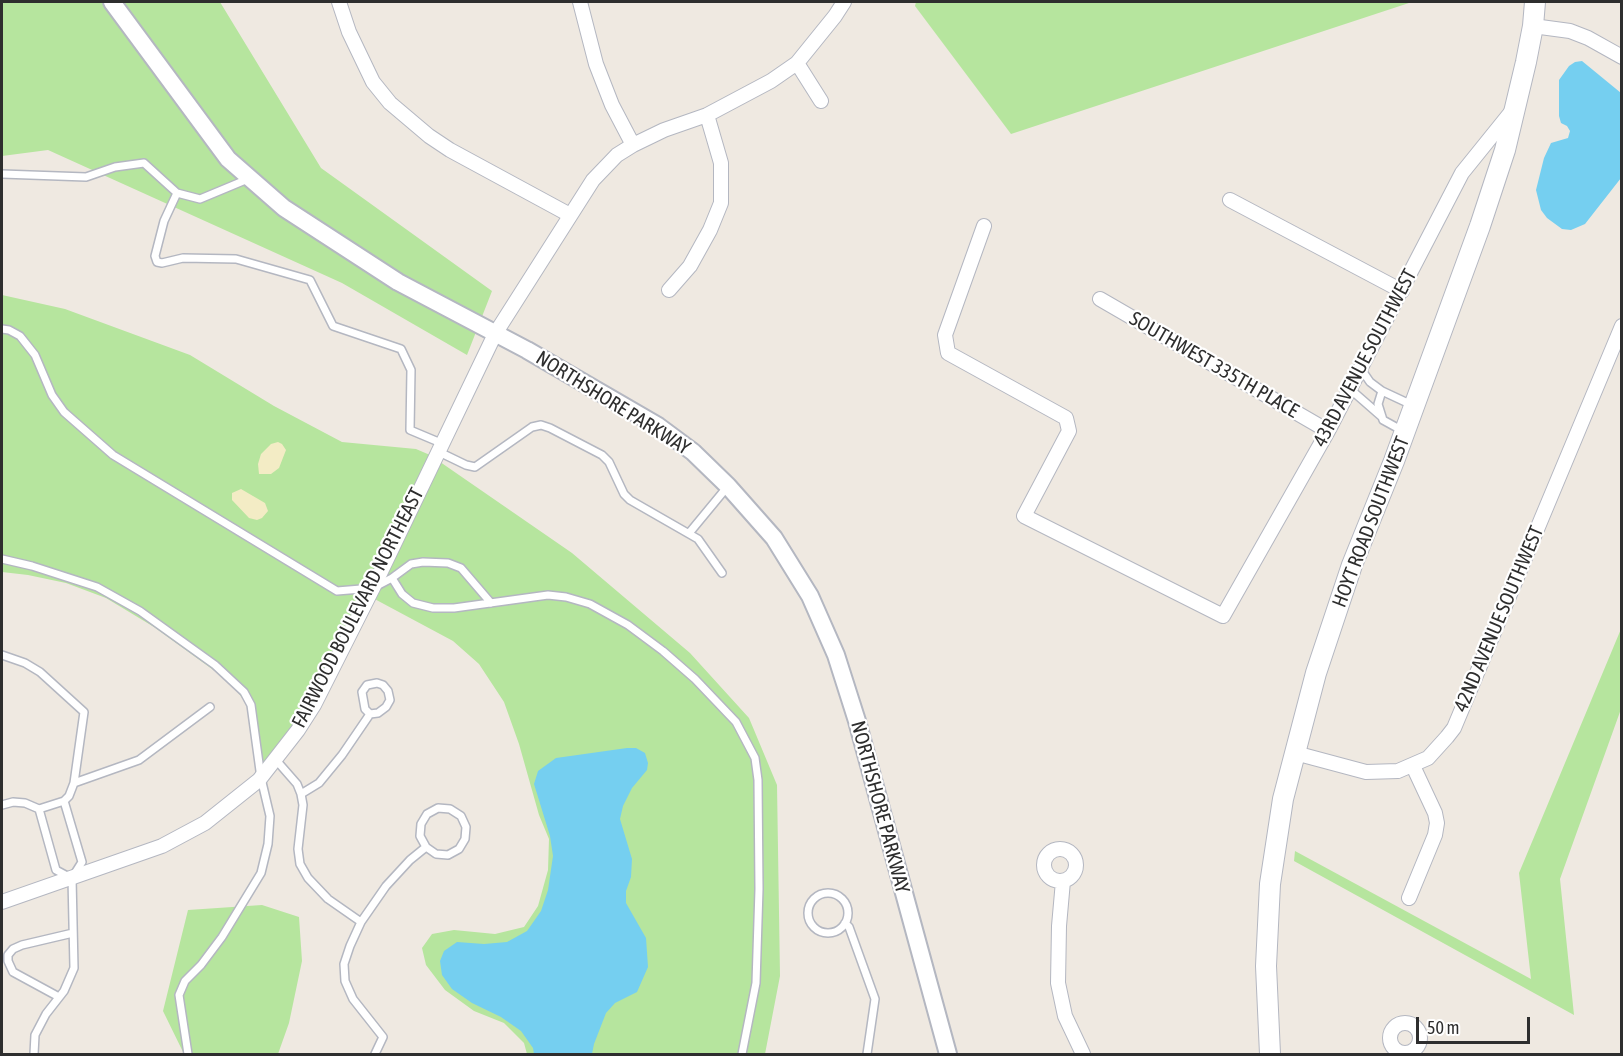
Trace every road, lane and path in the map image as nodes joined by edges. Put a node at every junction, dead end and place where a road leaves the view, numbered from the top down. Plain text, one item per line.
1 (112, 2) edge
2 (339, 2) edge
3 (580, 2) edge
4 (843, 2) edge
5 (1535, 2) edge
6 (1533, 26) junction
7 (1622, 57) edge
8 (797, 63) junction
9 (821, 101) dead end
10 (1516, 107) junction
11 (707, 115) junction
12 (633, 145) junction
13 (2, 174) edge
14 (251, 178) junction
15 (177, 193) junction
16 (1230, 200) dead end
17 (570, 215) junction
18 (984, 226) dead end
19 (669, 290) dead end
20 (1402, 291) junction
21 (1100, 299) dead end
22 (1622, 326) edge
23 (2, 329) edge
24 (495, 334) junction
25 (1361, 369) junction
26 (1350, 389) junction
27 (1382, 391) junction
28 (1415, 406) junction
29 (1382, 417) junction
30 (1328, 431) junction
31 (1405, 432) junction
32 (439, 447) junction
33 (728, 486) junction
34 (690, 532) junction
35 (2, 559) edge
36 (722, 573) dead end
37 (392, 579) junction
38 (373, 588) junction
39 (491, 603) junction
40 (2, 655) edge
41 (210, 707) dead end
42 (370, 714) junction
43 (1295, 753) junction
44 (276, 759) junction
45 (1413, 766) junction
46 (261, 778) junction
47 (74, 783) junction
48 (301, 794) junction
49 (64, 801) junction
50 (2, 805) edge
51 (39, 809) junction
52 (426, 847) junction
53 (72, 878) junction
54 (1063, 881) dead end
55 (1409, 898) dead end
56 (2, 902) edge
57 (361, 922) junction
58 (845, 923) junction
59 (73, 933) junction
60 (59, 998) junction
61 (34, 1054) edge
62 (188, 1054) edge
63 (375, 1054) edge
64 (742, 1054) edge
65 (867, 1054) edge
66 (948, 1054) edge
67 (1083, 1054) edge
68 (1270, 1054) edge

1 - 14 street, NORTHSHORE PARKWAY
2 - 17 street
3 - 12 street
4 - 8 street, FAIRWOOD BOULEVARD NORTHEAST
5 - 6 main road, HOYT ROAD SOUTHWEST
6 - 7 street
6 - 10 main road, HOYT ROAD SOUTHWEST
8 - 9 street
8 - 11 street, FAIRWOOD BOULEVARD NORTHEAST
10 - 20 street, 43RD AVENUE SOUTHWEST
10 - 28 main road, HOYT ROAD SOUTHWEST
11 - 12 street, FAIRWOOD BOULEVARD NORTHEAST
11 - 19 street
12 - 17 street, FAIRWOOD BOULEVARD NORTHEAST
13 - 15 lane
14 - 15 lane
14 - 24 street, NORTHSHORE PARKWAY
15 - 32 lane
16 - 20 street
17 - 24 street, FAIRWOOD BOULEVARD NORTHEAST
18 - 30 street, 43RD AVENUE SOUTHWEST
20 - 25 street, 43RD AVENUE SOUTHWEST
21 - 30 street, SOUTHWEST 335TH PLACE
22 - 45 street, 42ND AVENUE SOUTHWEST
23 - 38 lane
24 - 32 street, FAIRWOOD BOULEVARD NORTHEAST
24 - 33 street, NORTHSHORE PARKWAY
25 - 26 street, 43RD AVENUE SOUTHWEST
25 - 27 lane
26 - 29 lane
26 - 30 street, 43RD AVENUE SOUTHWEST
27 - 28 lane
27 - 29 lane
28 - 31 main road, HOYT ROAD SOUTHWEST
29 - 31 lane
31 - 43 main road, HOYT ROAD SOUTHWEST
32 - 34 lane
32 - 38 street, FAIRWOOD BOULEVARD NORTHEAST
33 - 34 lane
33 - 66 street, NORTHSHORE PARKWAY
34 - 36 lane
35 - 46 lane
37 - 38 lane
37 - 39 lane
37 - 39 lane
38 - 44 street, FAIRWOOD BOULEVARD NORTHEAST
39 - 64 lane
40 - 47 lane
41 - 47 lane
42 - 42 lane
42 - 48 lane
43 - 45 street
43 - 68 main road, HOYT ROAD SOUTHWEST
44 - 46 street, FAIRWOOD BOULEVARD NORTHEAST
44 - 48 lane
45 - 55 street
46 - 53 street, FAIRWOOD BOULEVARD NORTHEAST
46 - 62 lane
47 - 49 lane
48 - 57 lane
49 - 51 lane
49 - 53 lane
50 - 51 lane
51 - 53 lane
52 - 52 lane
52 - 57 lane
53 - 56 street, FAIRWOOD BOULEVARD NORTHEAST
53 - 59 lane
54 - 67 street
57 - 63 lane
58 - 58 lane
58 - 65 lane
59 - 60 lane
59 - 60 lane
60 - 61 lane

